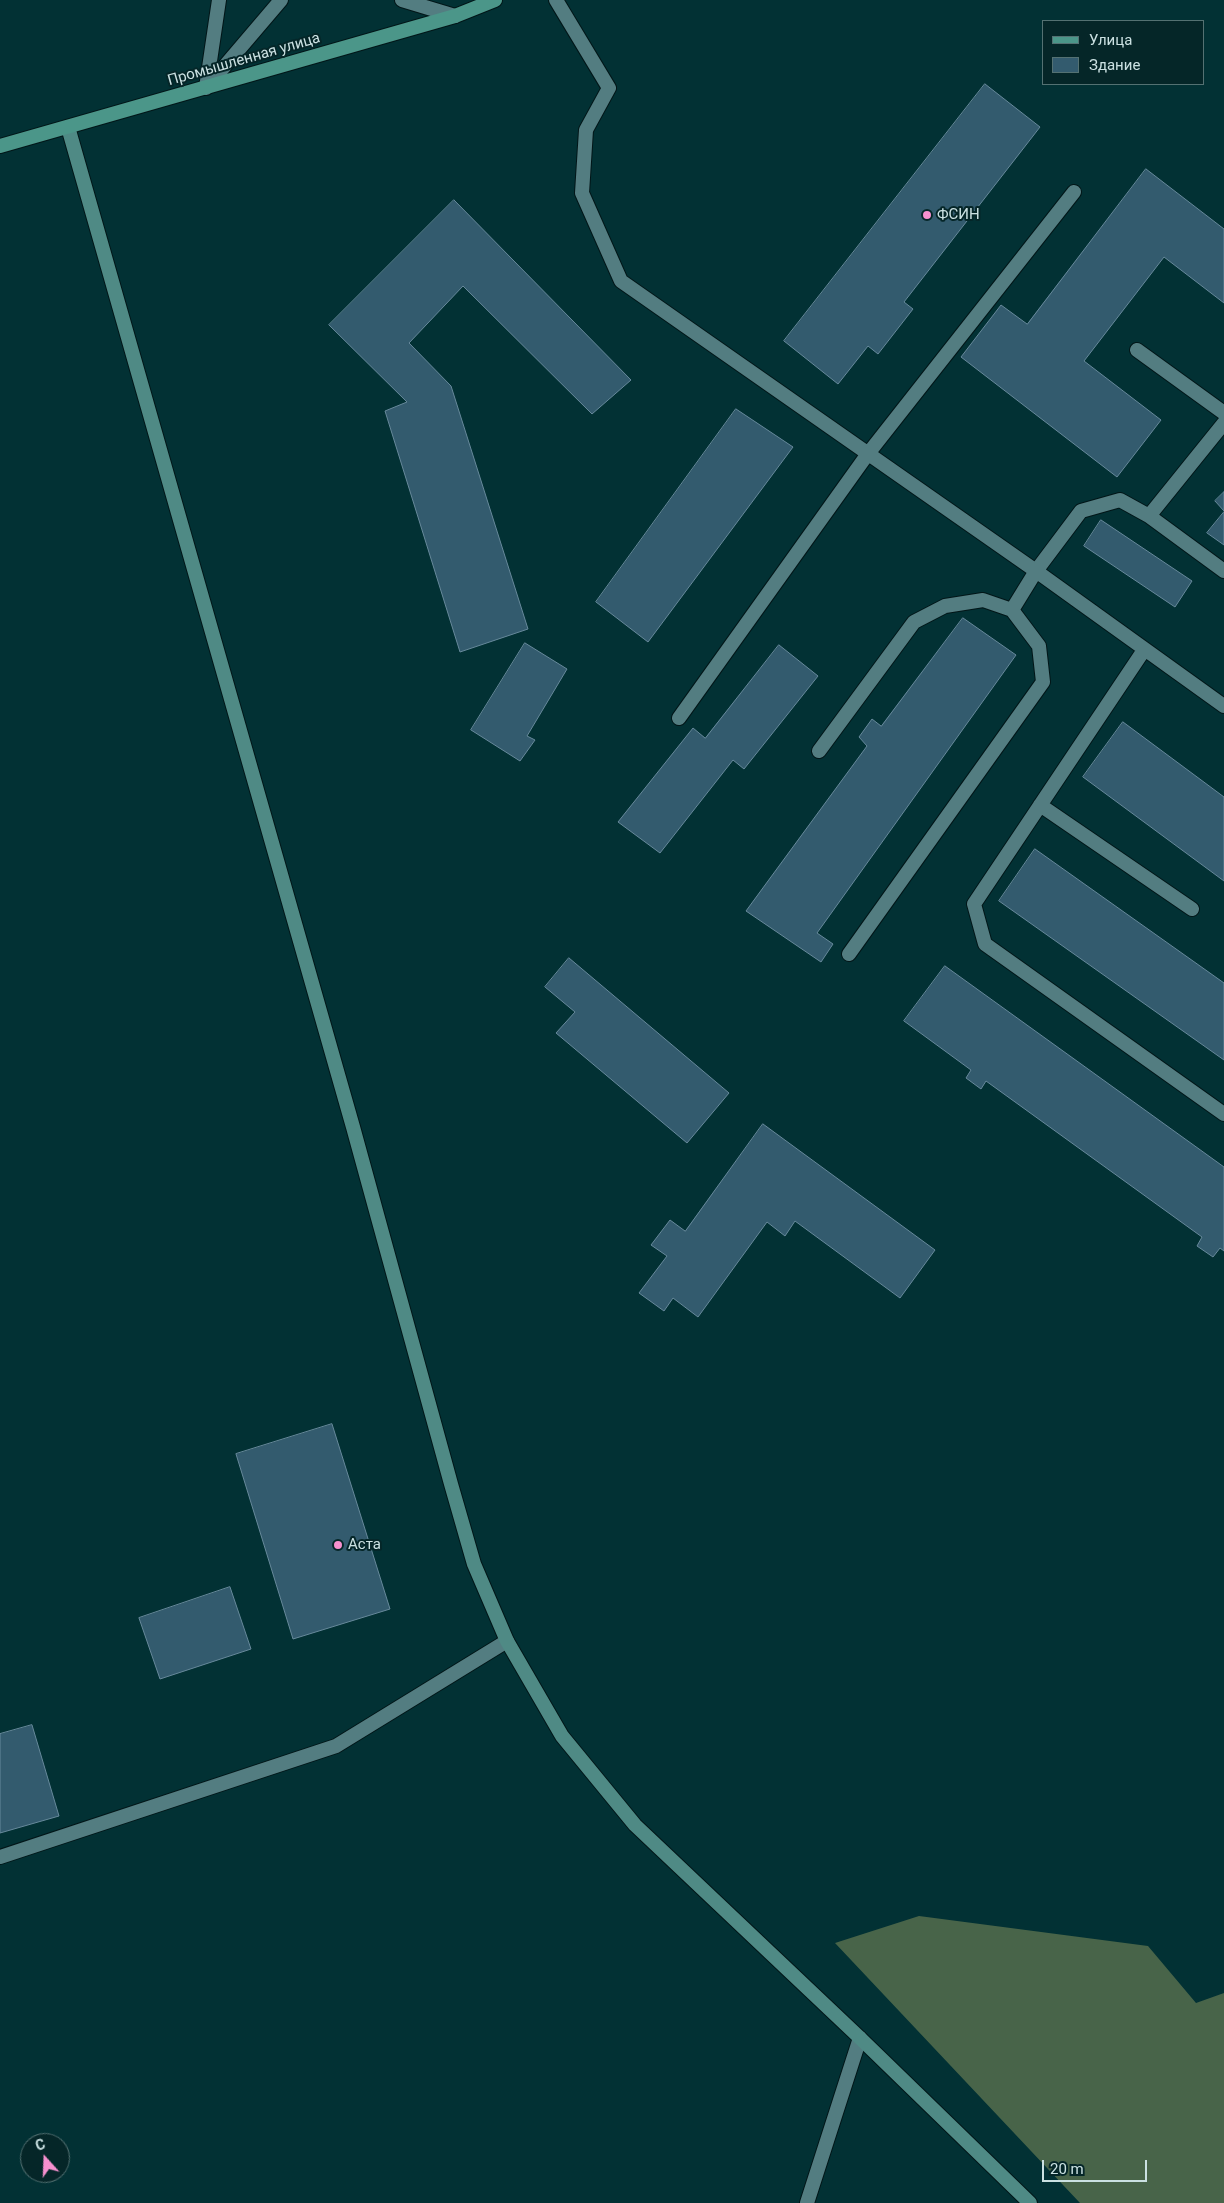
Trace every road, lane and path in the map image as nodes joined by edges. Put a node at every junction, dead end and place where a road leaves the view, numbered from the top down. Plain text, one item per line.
1 (220, 0) edge
2 (281, 0) edge
3 (402, 0) edge
4 (495, 0) edge
5 (556, 0) edge
6 (455, 16) junction
7 (206, 88) junction
8 (68, 128) junction
9 (0, 146) edge
10 (1074, 192) dead end
11 (1136, 350) dead end
12 (1224, 413) edge
13 (1224, 423) edge
14 (867, 455) junction
15 (1149, 516) junction
16 (1036, 571) junction
17 (1224, 571) edge
18 (1012, 610) junction
19 (1144, 650) junction
20 (1224, 706) edge
21 (679, 718) dead end
22 (818, 751) dead end
23 (1040, 804) junction
24 (1192, 909) dead end
25 (849, 954) dead end
26 (1224, 1114) edge
27 (507, 1640) junction
28 (0, 1857) edge
29 (860, 2038) junction
30 (807, 2203) edge
31 (1030, 2203) edge

1 - 7 lane
2 - 7 lane
3 - 6 lane
4 - 6 main road, Промышленная улица
5 - 14 lane
6 - 7 main road, Промышленная улица
7 - 8 main road, Промышленная улица
8 - 9 main road, Промышленная улица
8 - 27 main road
10 - 14 lane
11 - 12 lane
13 - 15 lane
14 - 16 lane
14 - 21 lane
15 - 16 lane
15 - 17 lane
16 - 18 lane
16 - 19 lane
18 - 22 lane
18 - 25 lane
19 - 20 lane
19 - 23 lane
23 - 24 lane
23 - 26 lane
27 - 28 lane
27 - 29 main road
29 - 30 lane
29 - 31 main road

